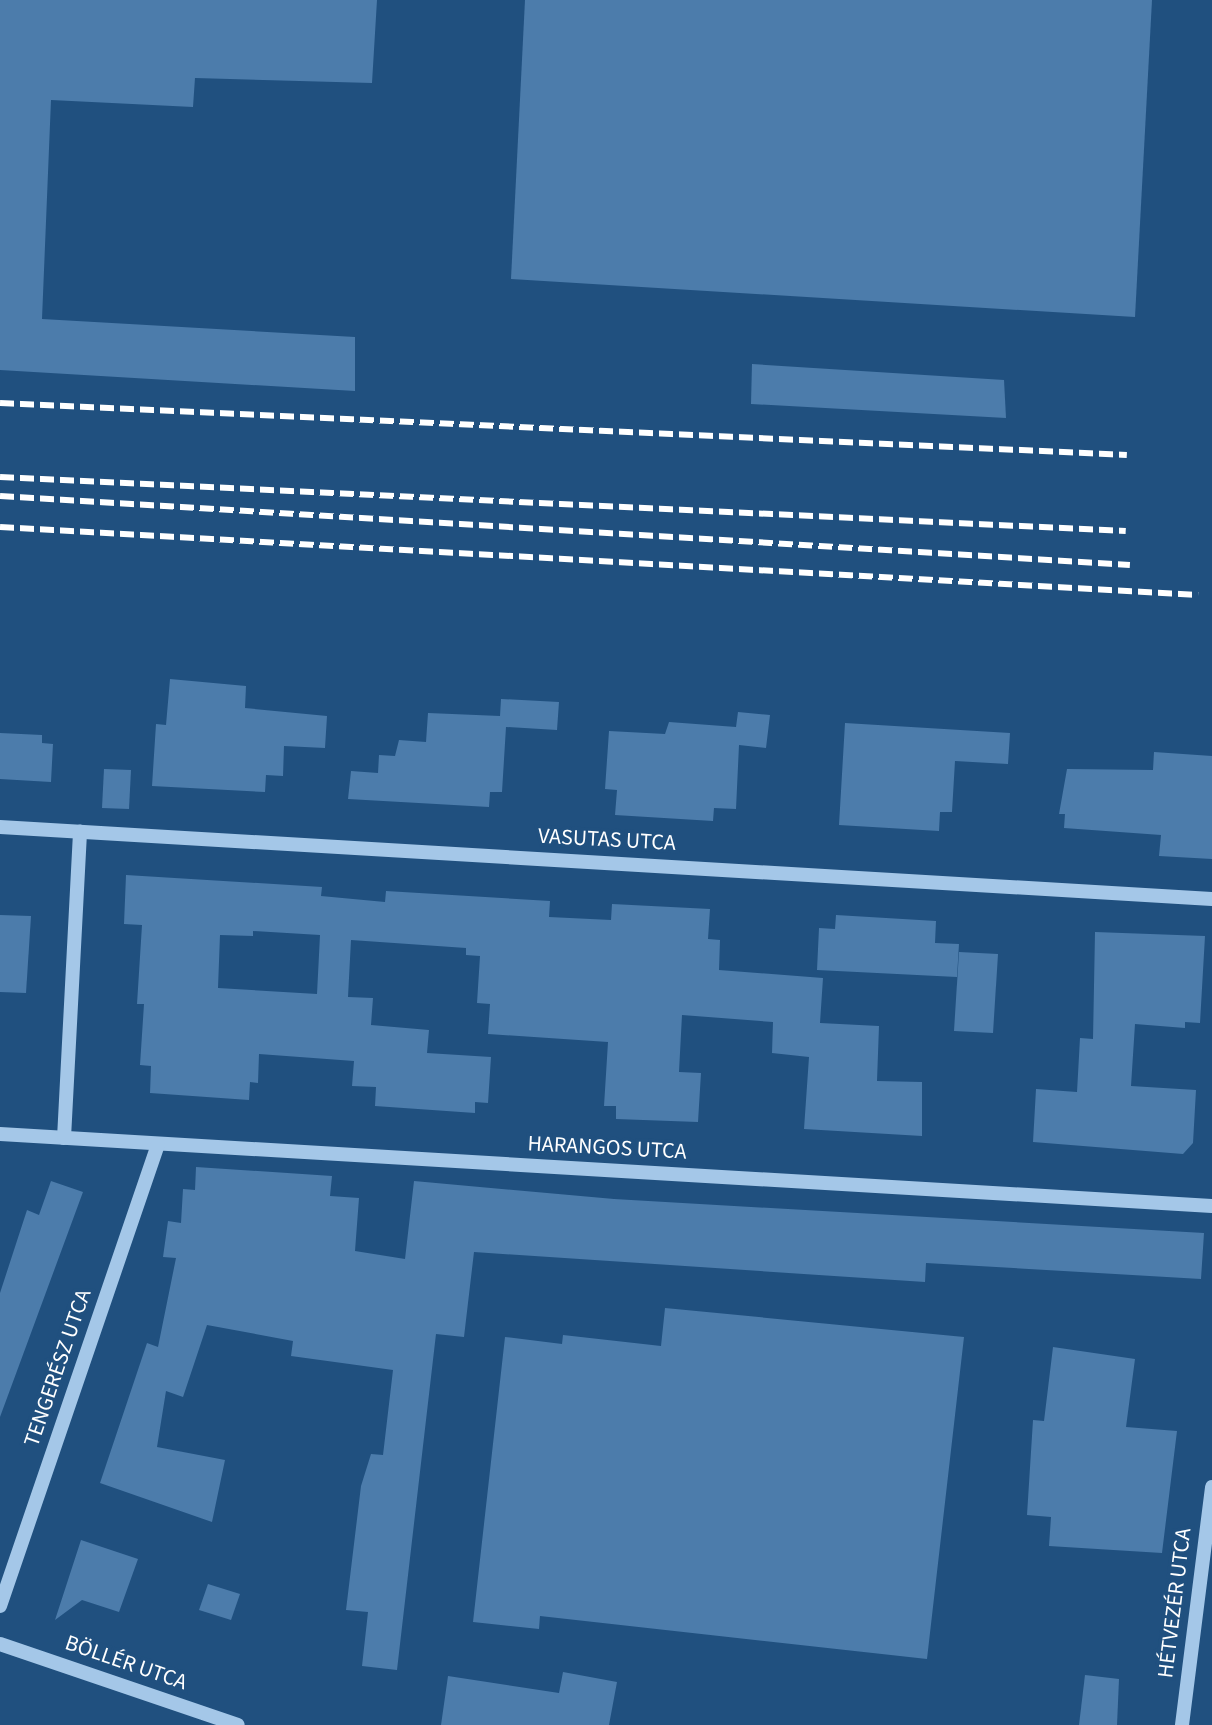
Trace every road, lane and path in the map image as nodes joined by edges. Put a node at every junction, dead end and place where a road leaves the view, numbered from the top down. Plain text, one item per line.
1 (0, 827) edge
2 (80, 831) junction
3 (1212, 899) edge
4 (0, 1134) edge
5 (64, 1138) junction
6 (158, 1144) junction
7 (1212, 1206) edge
8 (1212, 1487) edge
9 (0, 1606) edge
10 (0, 1644) edge
11 (238, 1725) edge
12 (1182, 1725) edge

1 - 2 street, VASUTAS UTCA
2 - 3 street, VASUTAS UTCA
2 - 5 street
4 - 5 street, HARANGOS UTCA
5 - 6 street, HARANGOS UTCA
6 - 7 street, HARANGOS UTCA
6 - 9 street, TENGERÉSZ UTCA
8 - 12 street, HÉTVEZÉR UTCA
10 - 11 street, BÖLLÉR UTCA

